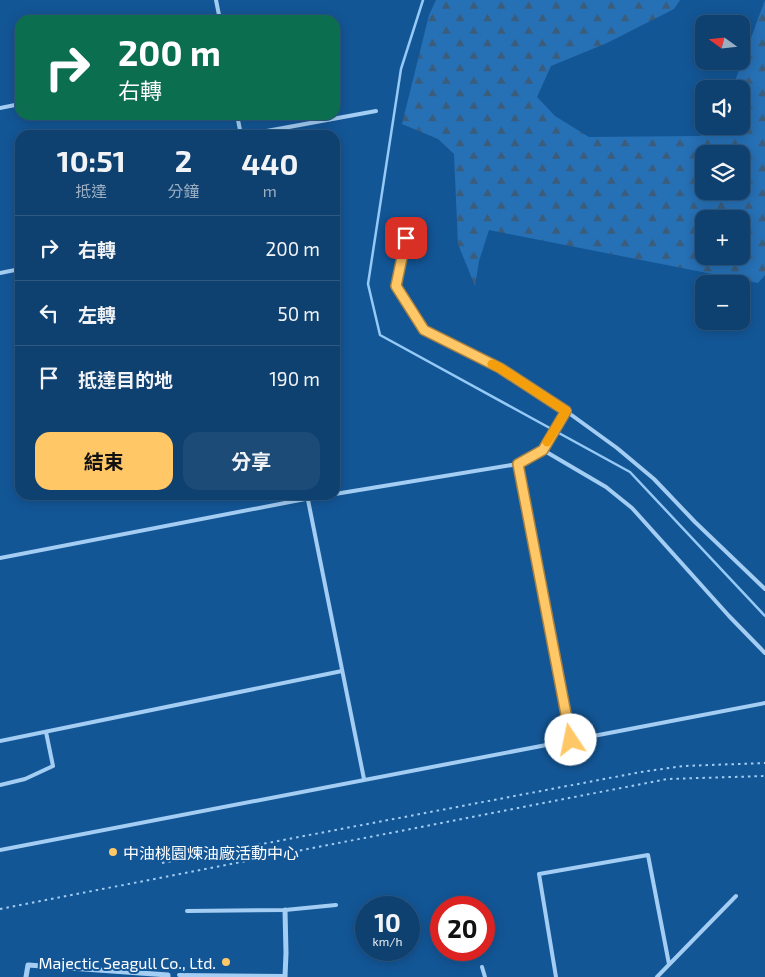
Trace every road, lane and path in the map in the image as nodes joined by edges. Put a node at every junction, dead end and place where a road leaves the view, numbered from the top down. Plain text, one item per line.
1 (216, 0) edge
2 (219, 15) edge
3 (15, 105) edge
4 (0, 108) edge
5 (376, 111) dead end
6 (340, 118) edge
7 (327, 120) edge
8 (272, 130) edge
9 (406, 238) dead end
10 (15, 270) edge
11 (0, 273) edge
12 (566, 411) junction
13 (543, 450) junction
14 (518, 464) junction
15 (340, 493) edge
16 (287, 500) edge
17 (308, 500) edge
18 (0, 558) edge
19 (765, 589) edge
20 (765, 654) edge
21 (342, 671) junction
22 (765, 703) edge
23 (46, 732) junction
24 (571, 740) junction
25 (0, 741) edge
26 (765, 763) edge
27 (765, 776) edge
28 (364, 779) junction
29 (0, 785) edge
30 (0, 850) edge
31 (162, 864) dead end
32 (736, 896) dead end
33 (336, 906) dead end
34 (0, 909) edge
35 (285, 910) junction
36 (187, 911) dead end
37 (669, 964) junction
38 (482, 967) dead end
39 (178, 975) dead end
40 (26, 977) edge
41 (168, 977) edge
42 (285, 977) edge
43 (485, 977) edge
44 (556, 977) edge
45 (657, 977) edge

1 - 2 lane
3 - 4 lane
5 - 6 lane
7 - 8 lane
9 - 12 lane
10 - 11 lane
12 - 13 lane
12 - 19 lane
13 - 14 lane
13 - 20 lane
14 - 15 lane
14 - 24 lane
16 - 18 lane
17 - 21 lane
21 - 23 lane
21 - 28 lane
22 - 24 lane
23 - 25 lane
23 - 29 lane
24 - 28 lane
26 - 31 path
27 - 34 path
28 - 30 lane
32 - 37 lane
33 - 35 lane
35 - 36 lane
35 - 42 street
37 - 44 lane
37 - 45 lane
38 - 43 lane
39 - 42 lane
40 - 41 street

